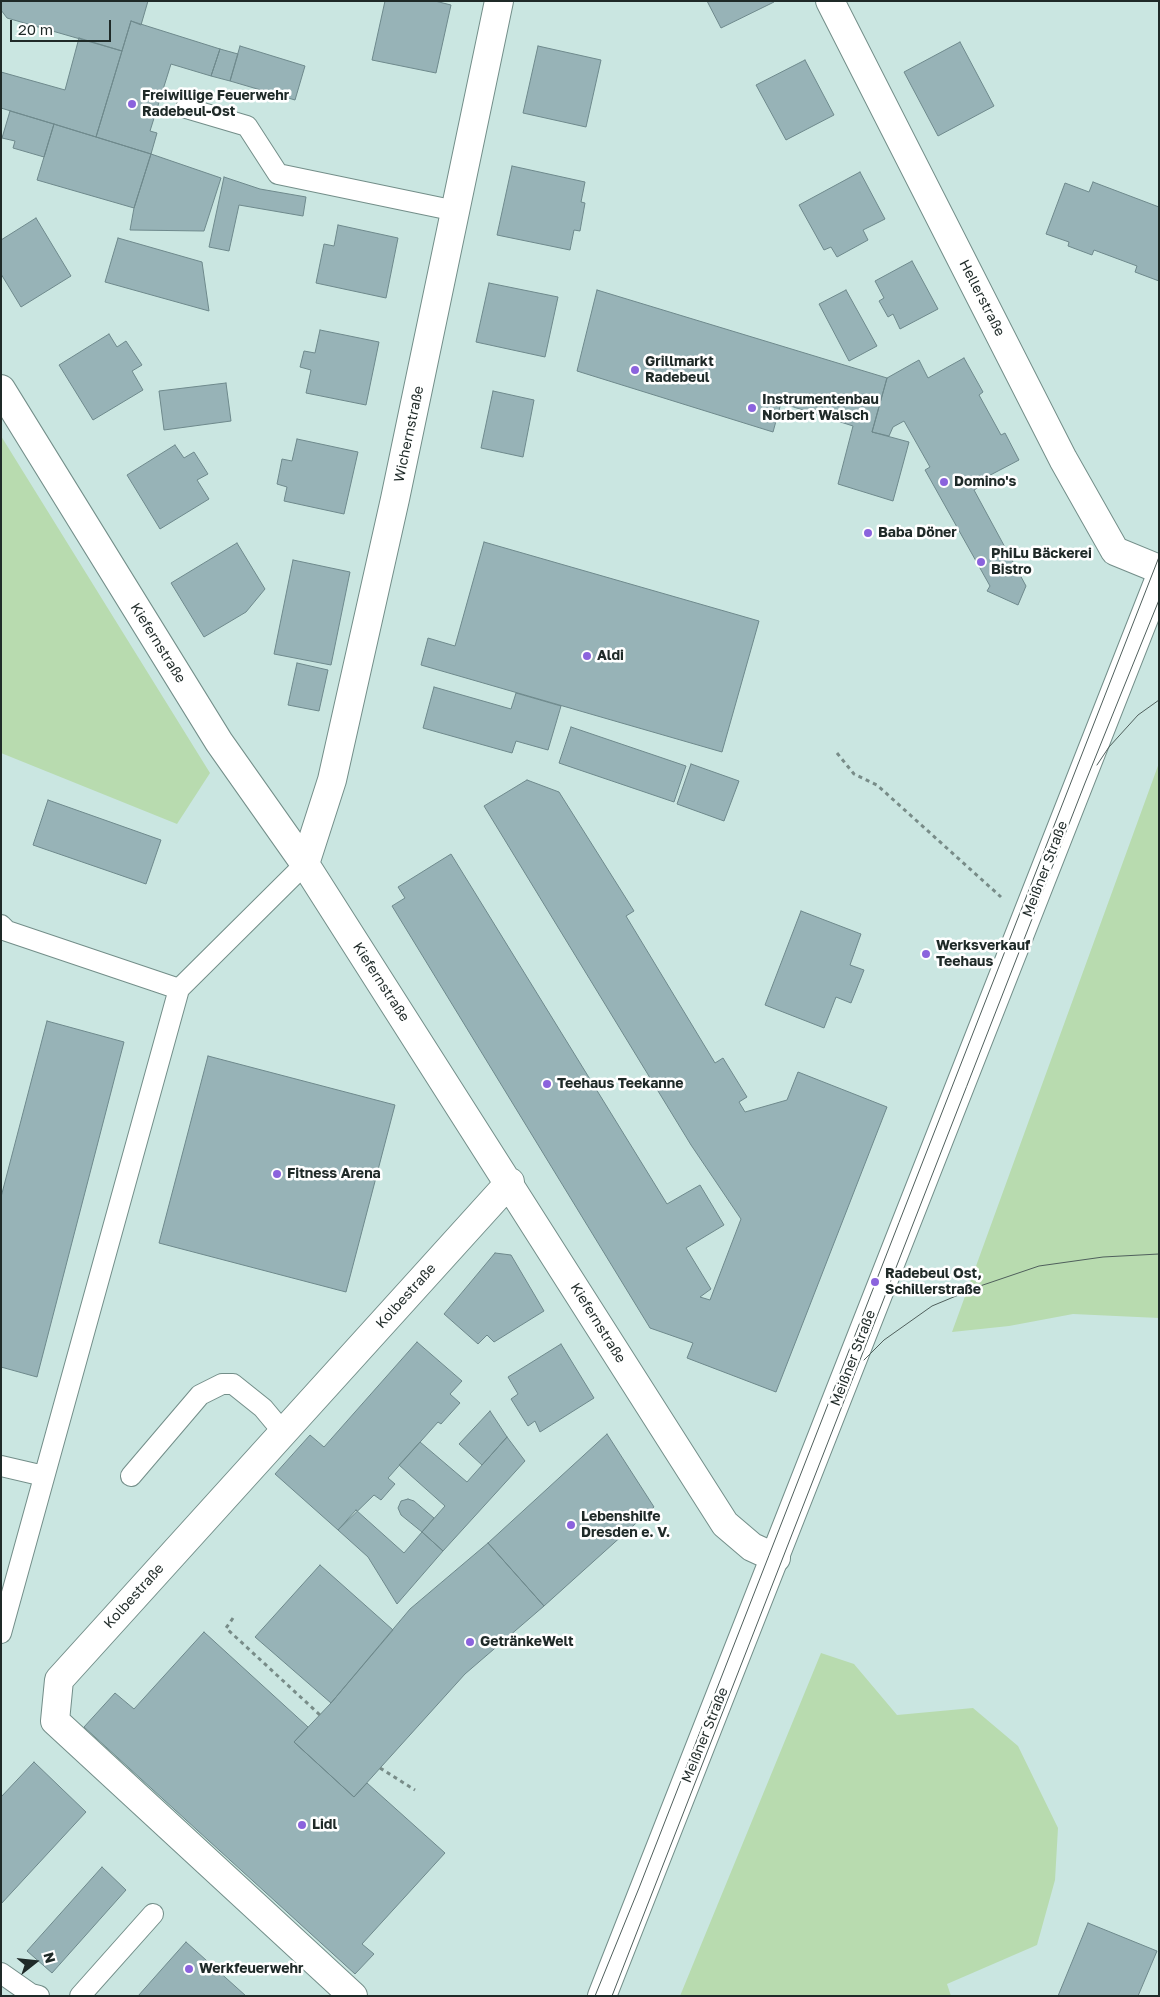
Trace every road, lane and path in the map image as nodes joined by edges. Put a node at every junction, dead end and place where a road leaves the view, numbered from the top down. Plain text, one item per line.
1 (500, 1) edge
2 (830, 1) edge
3 (186, 108) dead end
4 (456, 211) junction
5 (1, 389) edge
6 (1159, 569) edge
7 (1159, 580) edge
8 (837, 753) dead end
9 (305, 864) junction
10 (1026, 919) junction
11 (1, 925) edge
12 (179, 989) junction
13 (510, 1182) junction
14 (283, 1432) junction
15 (1, 1466) edge
16 (44, 1476) junction
17 (131, 1476) dead end
18 (776, 1558) junction
19 (233, 1618) dead end
20 (1, 1633) edge
21 (320, 1715) dead end
22 (380, 1768) dead end
23 (415, 1790) dead end
24 (153, 1914) dead end
25 (1, 1973) edge
26 (38, 1996) edge
27 (80, 1996) edge
28 (353, 1996) edge
29 (602, 1996) edge

1 - 4 street, Wichernstraße
2 - 6 street, Hellerstraße
3 - 4 lane
4 - 9 street, Wichernstraße
5 - 9 street, Kiefernstraße
7 - 10 street, Meißner Straße
8 - 10 path
9 - 12 lane
9 - 13 street, Kiefernstraße
10 - 18 street, Meißner Straße
11 - 12 lane
12 - 16 lane
13 - 14 street, Kolbestraße
13 - 18 street, Kiefernstraße
14 - 17 lane
14 - 28 street, Kolbestraße
15 - 16 lane
16 - 20 lane
18 - 29 street, Meißner Straße
19 - 21 path
22 - 23 path
24 - 27 lane
25 - 26 lane

